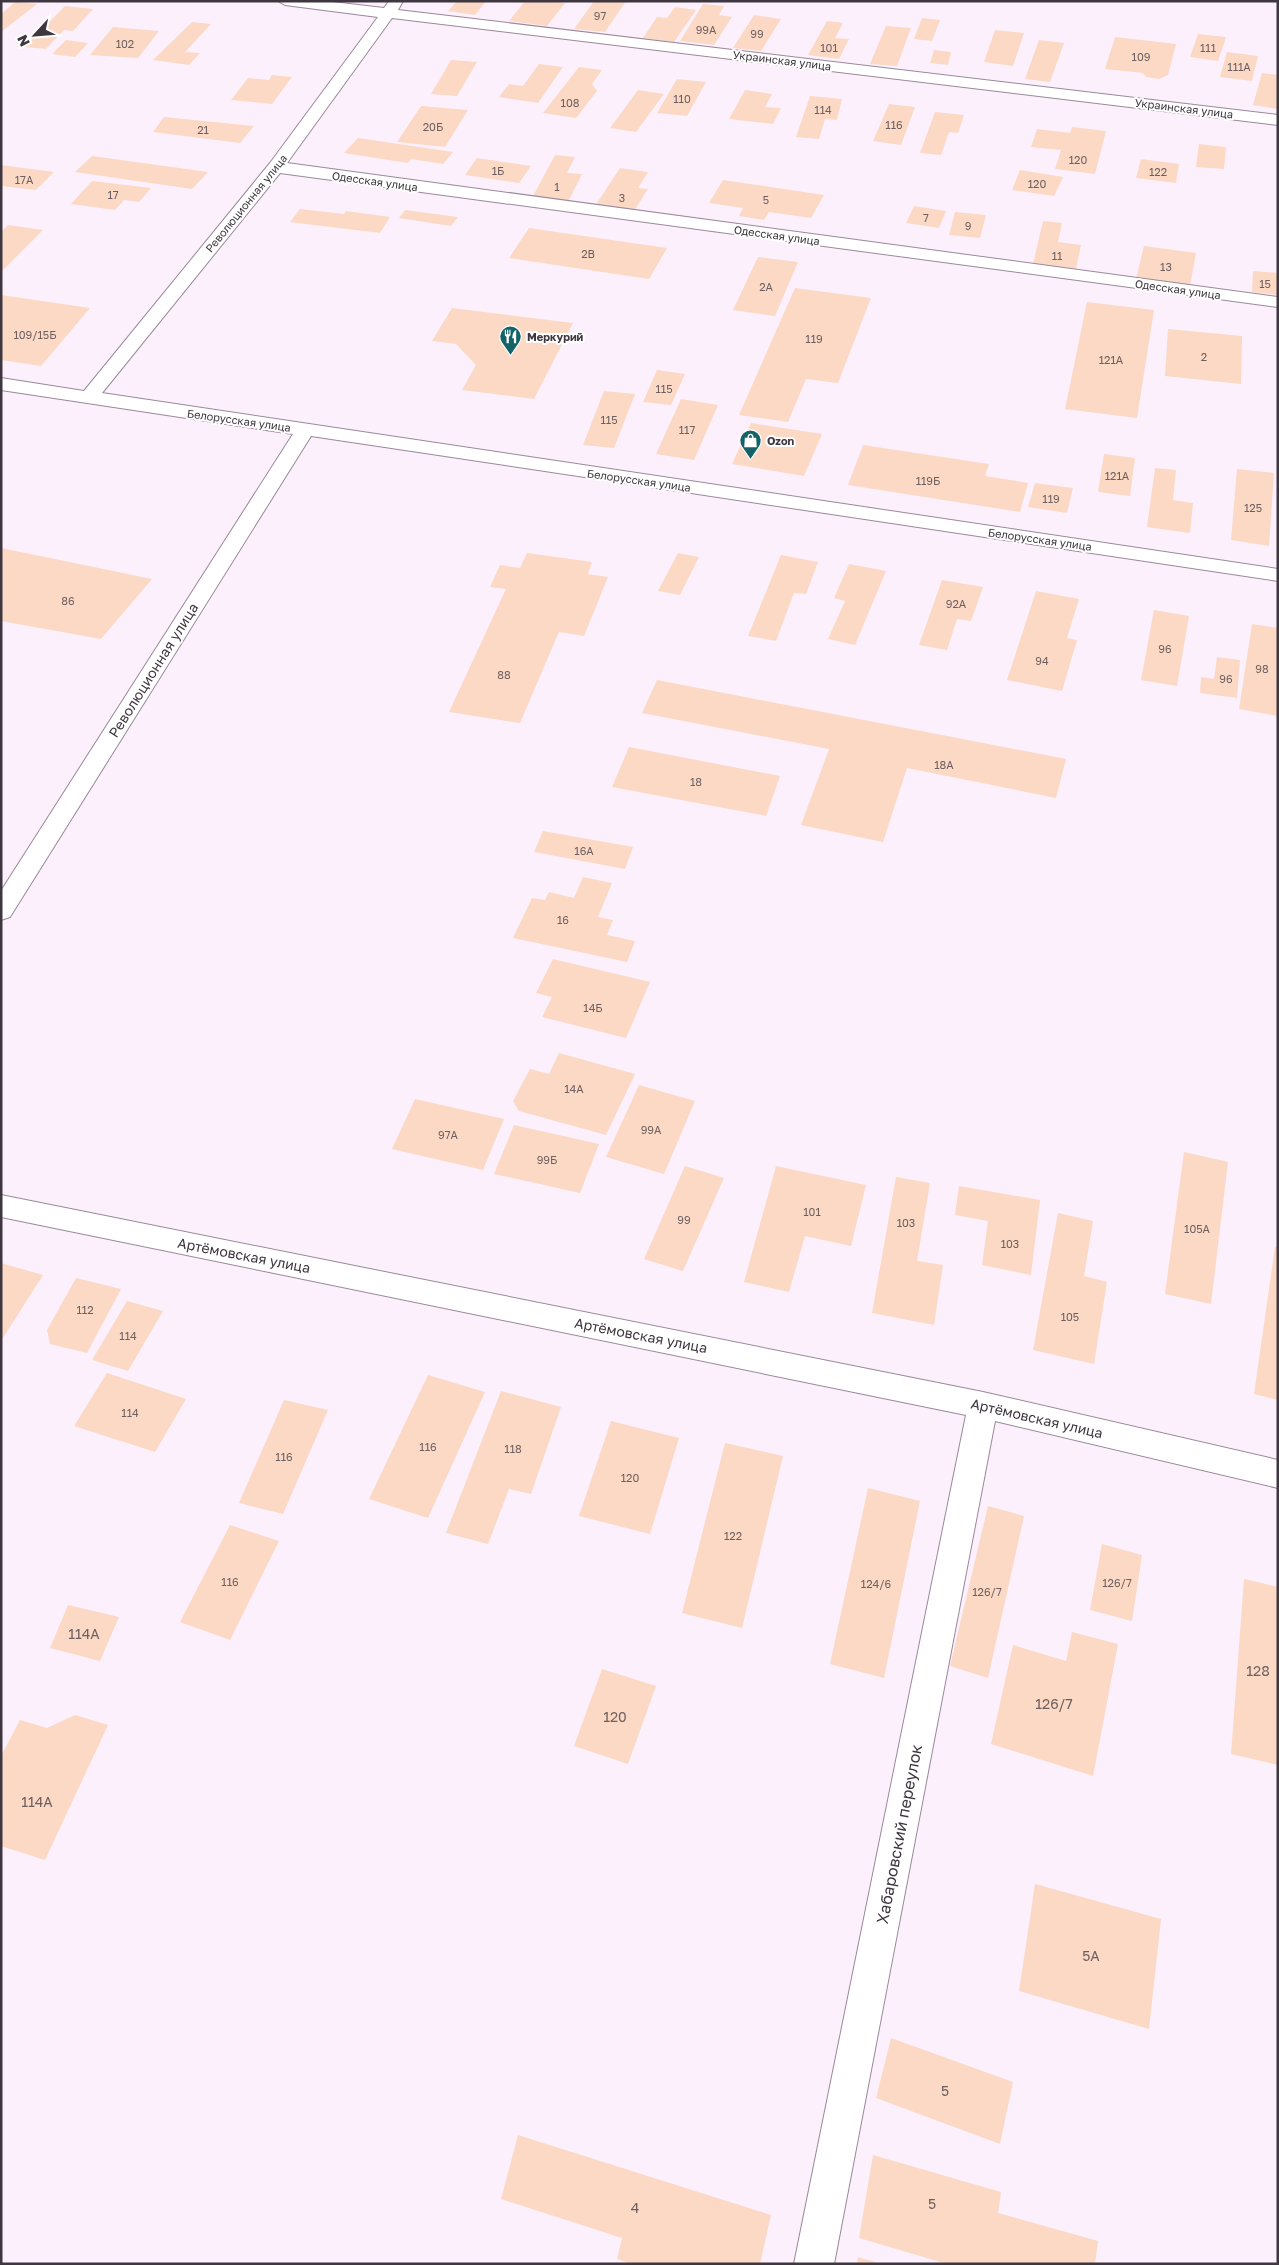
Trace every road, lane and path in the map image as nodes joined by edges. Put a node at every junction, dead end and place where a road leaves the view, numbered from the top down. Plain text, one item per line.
1 (286, 1) edge
2 (392, 7) edge
3 (1278, 120) edge
4 (276, 167) junction
5 (1278, 302) edge
6 (1, 384) edge
7 (88, 398) junction
8 (305, 430) junction
9 (1278, 574) edge
10 (1, 911) edge
11 (1, 1206) edge
12 (983, 1405) junction
13 (1278, 1474) edge
14 (814, 2264) edge

1 - 2 street, Украинская улица
2 - 3 street, Украинская улица
2 - 4 street, Революционная улица
4 - 5 street, Одесская улица
4 - 7 street, Революционная улица
6 - 7 street, Белорусская улица
7 - 8 street, Белорусская улица
8 - 9 street, Белорусская улица
8 - 10 street, Революционная улица
11 - 12 street, Артёмовская улица
12 - 13 street, Артёмовская улица
12 - 14 street, Хабаровский переулок

